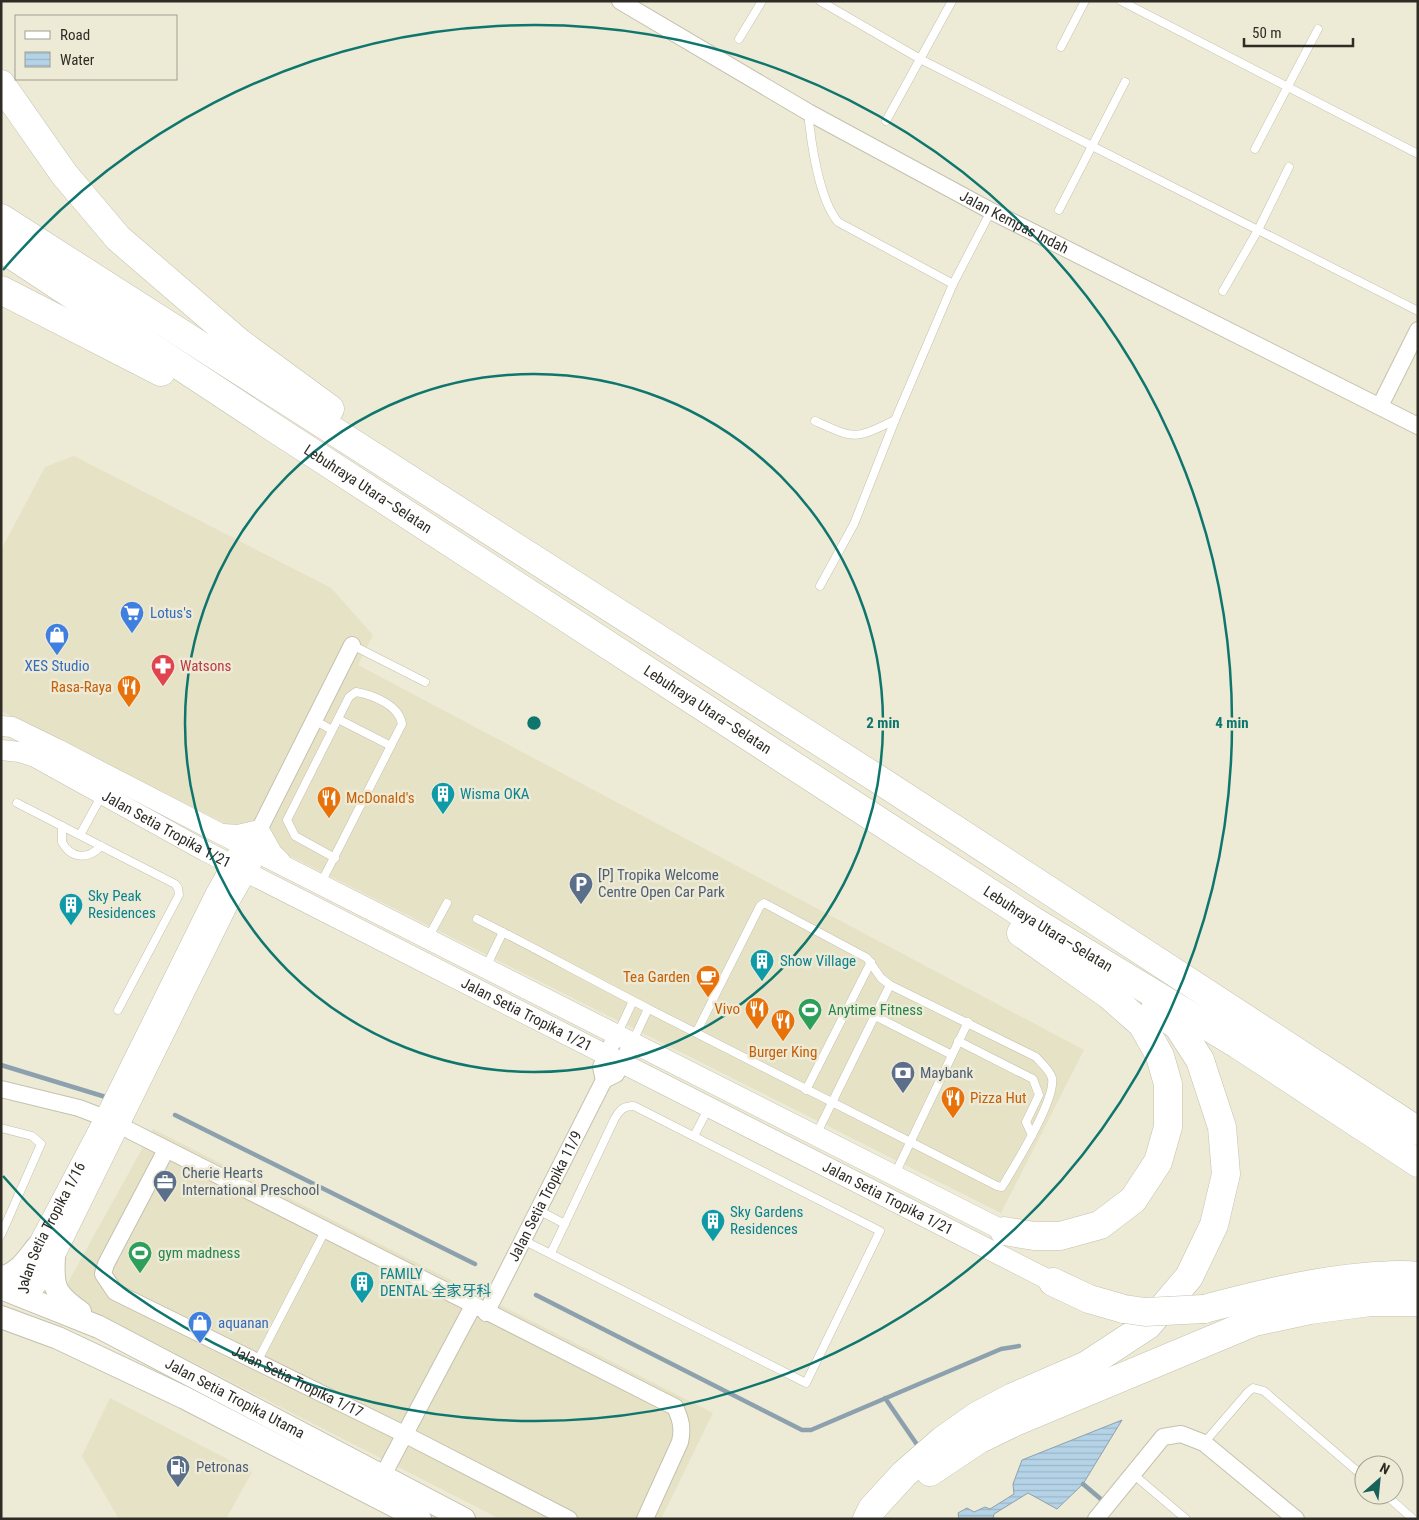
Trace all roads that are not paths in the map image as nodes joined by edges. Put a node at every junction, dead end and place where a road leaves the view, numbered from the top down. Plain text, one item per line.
1 (620, 1) edge
2 (762, 1) edge
3 (820, 1) edge
4 (952, 1) edge
5 (1085, 1) edge
6 (1121, 1) edge
7 (1318, 29) dead end
8 (739, 39) dead end
9 (1061, 47) dead end
10 (922, 60) junction
11 (1125, 82) dead end
12 (1, 84) edge
13 (1289, 89) junction
14 (808, 112) junction
15 (886, 121) dead end
16 (1093, 146) junction
17 (1256, 150) dead end
18 (1418, 154) edge
19 (1289, 167) dead end
20 (1059, 210) dead end
21 (991, 211) junction
22 (1, 218) edge
23 (1258, 230) junction
24 (1, 248) edge
25 (954, 284) junction
26 (1, 290) edge
27 (1224, 291) dead end
28 (1418, 312) edge
29 (1418, 330) edge
30 (1380, 406) junction
31 (895, 420) junction
32 (815, 421) dead end
33 (268, 424) junction
34 (1418, 426) edge
35 (491, 532) junction
36 (820, 586) dead end
37 (352, 645) joint
38 (425, 682) dead end
39 (338, 719) junction
40 (314, 720) junction
41 (1, 726) edge
42 (332, 730) junction
43 (391, 746) junction
44 (1, 750) edge
45 (102, 794) junction
46 (17, 803) dead end
47 (868, 814) junction
48 (62, 826) junction
49 (259, 830) junction
50 (221, 834) junction
51 (80, 835) junction
52 (101, 846) junction
53 (250, 849) junction
54 (205, 851) junction
55 (335, 858) junction
56 (285, 866) junction
57 (239, 868) junction
58 (320, 885) junction
59 (278, 888) junction
60 (222, 898) junction
61 (447, 903) dead end
62 (477, 919) dead end
63 (1035, 922) junction
64 (503, 932) junction
65 (427, 939) junction
66 (871, 962) junction
67 (486, 969) junction
68 (890, 985) junction
69 (633, 1001) junction
70 (648, 1009) junction
71 (118, 1010) dead end
72 (875, 1016) junction
73 (968, 1022) junction
74 (696, 1033) junction
75 (624, 1039) junction
76 (958, 1041) junction
77 (952, 1055) junction
78 (614, 1059) junction
79 (1, 1089) edge
80 (806, 1090) junction
81 (831, 1103) junction
82 (709, 1107) junction
83 (112, 1121) junction
84 (1, 1128) edge
85 (1418, 1131) edge
86 (1032, 1135) junction
87 (694, 1136) junction
88 (815, 1136) junction
89 (910, 1143) junction
90 (166, 1150) junction
91 (1418, 1162) edge
92 (895, 1176) junction
93 (538, 1210) junction
94 (564, 1224) junction
95 (325, 1231) junction
96 (1004, 1231) joint
97 (1, 1235) edge
98 (523, 1240) junction
99 (45, 1252) junction
100 (551, 1253) junction
101 (1418, 1276) edge
102 (1, 1278) edge
103 (1053, 1282) joint
104 (1, 1288) edge
105 (24, 1297) junction
106 (1418, 1302) edge
107 (1, 1308) edge
108 (479, 1309) junction
109 (1, 1317) edge
110 (99, 1327) junction
111 (58, 1338) junction
112 (256, 1362) junction
113 (404, 1434) junction
114 (1204, 1443) junction
115 (1354, 1468) edge
116 (1132, 1474) junction
117 (382, 1477) junction
118 (1397, 1505) edge
119 (415, 1509) edge
120 (464, 1519) edge
121 (569, 1519) edge
122 (645, 1519) edge
123 (867, 1519) edge
124 (887, 1519) edge
125 (1096, 1519) edge
126 (1186, 1519) edge
127 (1296, 1519) edge
128 (1413, 1519) edge

1 - 14 street, Jalan Kempas Indah
2 - 8 lane
3 - 10 lane
4 - 10 lane
5 - 9 lane
6 - 13 lane
7 - 13 lane
10 - 15 lane
10 - 16 lane
11 - 16 lane
12 - 35 highway
13 - 17 lane
13 - 18 lane
14 - 21 street, Jalan Kempas Indah
14 - 25 lane
16 - 20 lane
16 - 23 lane
19 - 23 lane
21 - 25 lane
21 - 30 street, Jalan Kempas Indah
22 - 35 highway, Lebuhraya Utara–Selatan
23 - 27 lane
23 - 28 lane
24 - 33 highway, Lebuhraya Utara–Selatan
25 - 31 lane
26 - 33 highway
29 - 30 street
30 - 34 street, Jalan Kempas Indah
31 - 32 lane
31 - 36 lane
33 - 47 highway, Lebuhraya Utara–Selatan
35 - 85 highway, Lebuhraya Utara–Selatan
37 - 38 lane
37 - 40 street
39 - 42 lane
39 - 43 lane
39 - 43 lane
40 - 42 lane
40 - 49 street
41 - 50 street, Jalan Setia Tropika 1/21
42 - 55 lane
43 - 55 lane
44 - 45 street, Jalan Setia Tropika 1/21
45 - 51 lane
45 - 54 street, Jalan Setia Tropika 1/21
46 - 48 lane
47 - 63 highway, Lebuhraya Utara–Selatan
47 - 96 highway
48 - 51 lane
48 - 52 lane
49 - 50 street
49 - 53 street
49 - 56 street
50 - 53 street, Jalan Setia Tropika 1/21
51 - 52 lane
52 - 71 lane
53 - 56 street, Jalan Setia Tropika 1/21
53 - 57 street, Jalan Setia Tropika 1/16
54 - 57 street, Jalan Setia Tropika 1/21
54 - 60 street
55 - 58 lane
56 - 58 street, Jalan Setia Tropika 1/21
57 - 59 street, Jalan Setia Tropika 1/21
57 - 60 street, Jalan Setia Tropika 1/16
58 - 65 street, Jalan Setia Tropika 1/21
59 - 60 street
59 - 78 street, Jalan Setia Tropika 1/21
60 - 83 street, Jalan Setia Tropika 1/16
61 - 65 lane
62 - 64 lane
63 - 91 highway, Lebuhraya Utara–Selatan
63 - 123 highway
64 - 67 lane
64 - 69 lane
65 - 67 street, Jalan Setia Tropika 1/21
66 - 68 lane
66 - 74 lane
66 - 80 lane
67 - 75 street, Jalan Setia Tropika 1/21
68 - 72 lane
68 - 73 lane
69 - 70 lane
69 - 75 lane
70 - 74 lane
70 - 75 lane
72 - 77 lane
72 - 81 lane
73 - 76 lane
73 - 86 lane
74 - 80 lane
75 - 78 street
75 - 88 street, Jalan Setia Tropika 1/21
76 - 77 lane
76 - 86 lane
77 - 89 lane
78 - 82 street, Jalan Setia Tropika 1/21
78 - 93 street, Jalan Setia Tropika 11/9
79 - 83 street
80 - 81 lane
81 - 88 lane
81 - 89 lane
82 - 87 lane
82 - 103 street, Jalan Setia Tropika 1/21
83 - 90 street
83 - 99 street, Jalan Setia Tropika 1/16
84 - 97 lane
86 - 89 lane
87 - 94 lane
87 - 100 lane
88 - 92 street, Jalan Setia Tropika 1/21
89 - 92 lane
90 - 95 street
90 - 112 street, Jalan Setia Tropika 1/17
92 - 96 street, Jalan Setia Tropika 1/21
93 - 94 lane
93 - 98 street, Jalan Setia Tropika 11/9
94 - 100 lane
95 - 108 street
95 - 112 lane
98 - 100 lane
98 - 108 street, Jalan Setia Tropika 11/9
99 - 102 main road
99 - 105 street, Jalan Setia Tropika 1/16
99 - 110 main road
101 - 103 highway, bridge
104 - 105 main road, Jalan Setia Tropika Utama
105 - 107 main road
105 - 110 main road, Jalan Setia Tropika Utama
105 - 111 main road
106 - 124 highway
108 - 113 street, Jalan Setia Tropika 11/9
108 - 122 street
109 - 111 main road, Jalan Setia Tropika Utama
110 - 117 main road, Jalan Setia Tropika Utama
111 - 119 main road, Jalan Setia Tropika Utama
112 - 113 street, Jalan Setia Tropika 1/17
113 - 117 street, Jalan Setia Tropika 11/9
113 - 121 street, Jalan Setia Tropika 1/17
114 - 115 lane
114 - 116 street
114 - 127 street
116 - 125 street
116 - 126 lane
117 - 119 main road, Jalan Setia Tropika Utama
118 - 128 lane
119 - 120 main road, Jalan Setia Tropika Utama

